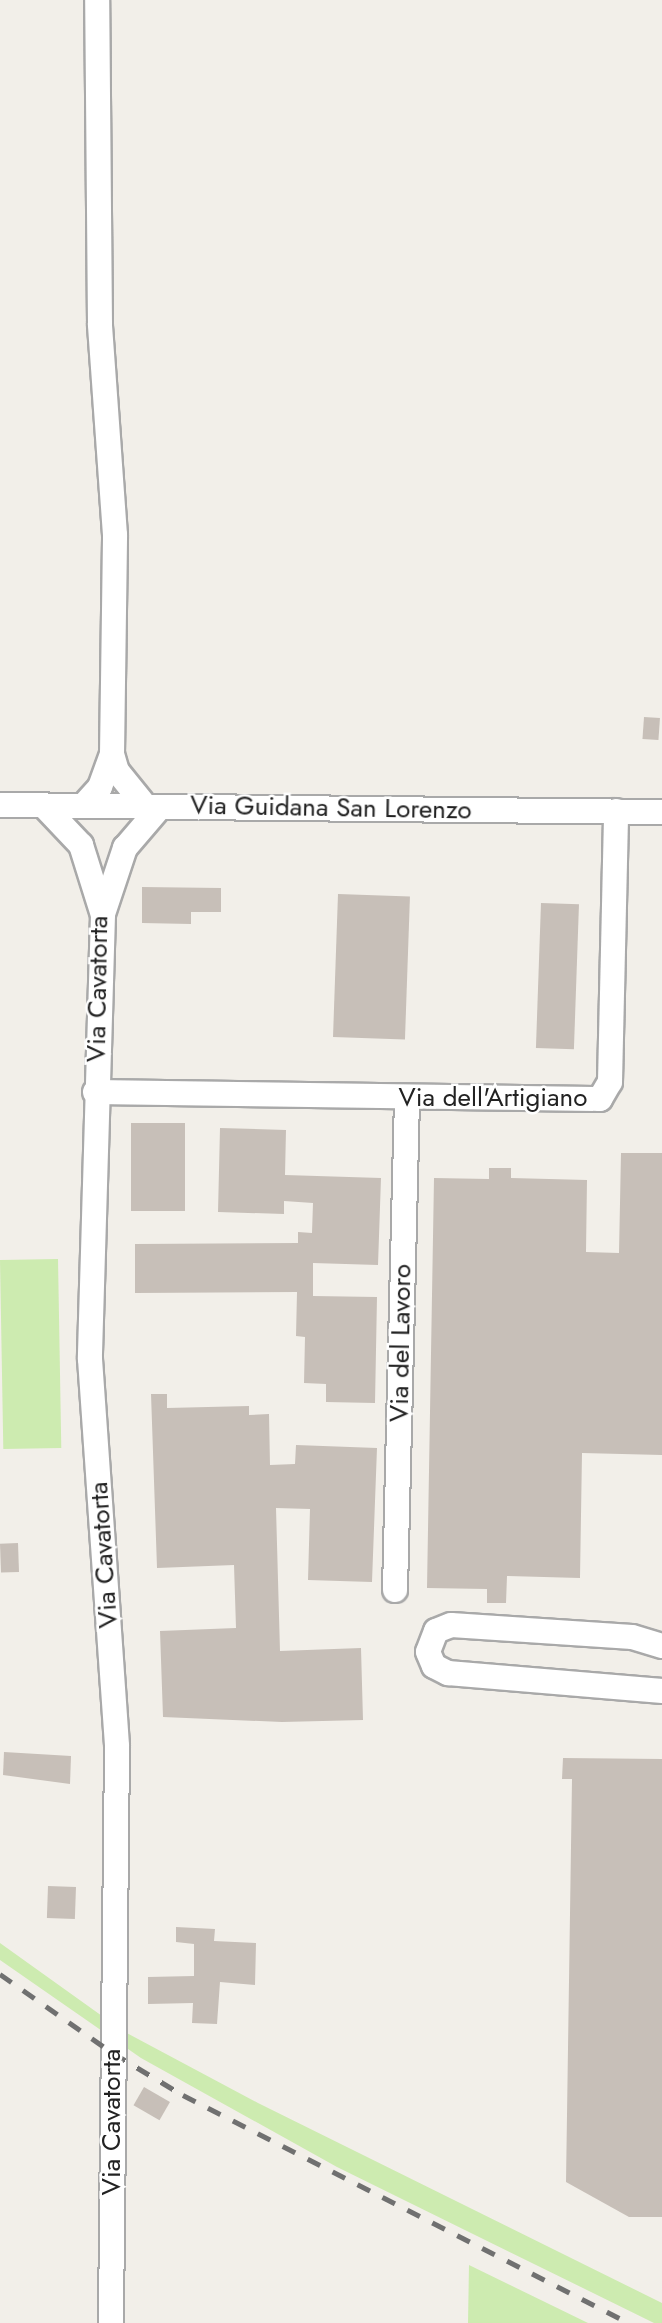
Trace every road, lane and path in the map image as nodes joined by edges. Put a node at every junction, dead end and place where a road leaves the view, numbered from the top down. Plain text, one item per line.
1 (97, 0) edge
2 (111, 754) junction
3 (0, 805) edge
4 (44, 806) junction
5 (95, 806) junction
6 (153, 807) junction
7 (616, 811) junction
8 (662, 812) edge
9 (125, 848) junction
10 (85, 853) junction
11 (103, 915) junction
12 (95, 1092) junction
13 (407, 1097) junction
14 (395, 1590) dead end
15 (662, 1646) edge
16 (662, 1691) edge
17 (111, 2323) edge

1 - 2 street
2 - 5 street
2 - 6 street
3 - 4 street, Via Guidana San Lorenzo
4 - 5 street, Via Guidana San Lorenzo
4 - 10 street, Via Cavatorta
5 - 6 street, Via Guidana San Lorenzo
5 - 9 street
5 - 10 street
6 - 7 street, Via Guidana San Lorenzo
6 - 9 street
7 - 8 street, Via Guidana San Lorenzo
7 - 13 street, Via dell'Artigiano
9 - 11 street
10 - 11 street, Via Cavatorta
11 - 12 street, Via Cavatorta
12 - 13 street, Via dell'Artigiano
12 - 17 street, Via Cavatorta
13 - 14 street, Via del Lavoro
15 - 16 street

